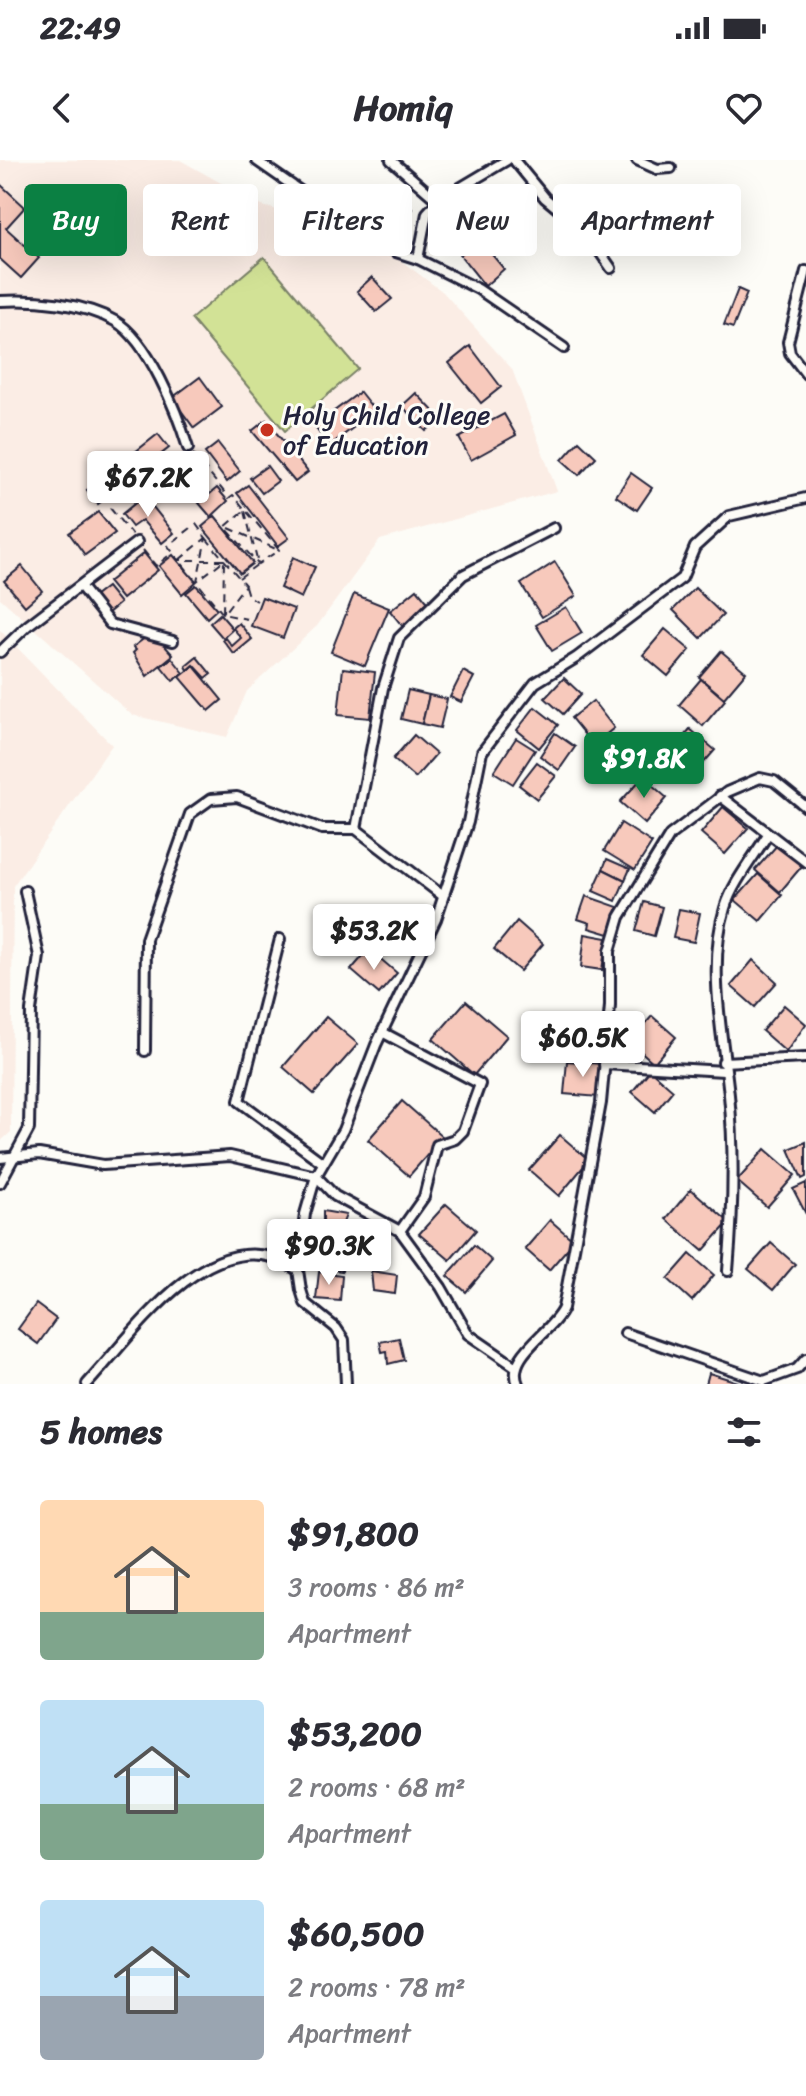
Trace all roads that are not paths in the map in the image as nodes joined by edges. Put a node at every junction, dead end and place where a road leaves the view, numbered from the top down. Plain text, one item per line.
1 (391, 160) edge
2 (507, 160) edge
3 (514, 160) edge
4 (637, 160) edge
5 (257, 161) edge
6 (671, 168) dead end
7 (467, 184) edge
8 (428, 192) edge
9 (428, 212) edge
10 (418, 259) junction
11 (611, 268) dead end
12 (806, 271) edge
13 (0, 301) edge
14 (564, 348) dead end
15 (806, 374) edge
16 (188, 448) road end
17 (806, 498) edge
18 (554, 528) dead end
19 (137, 542) dead end
20 (81, 587) junction
21 (173, 641) dead end
22 (0, 652) edge
23 (720, 796) junction
24 (806, 807) edge
25 (356, 829) junction
26 (768, 834) junction
27 (806, 862) edge
28 (25, 891) dead end
29 (443, 896) junction
30 (280, 939) dead end
31 (382, 1032) junction
32 (145, 1051) dead end
33 (806, 1058) edge
34 (604, 1064) junction
35 (724, 1066) junction
36 (13, 1157) junction
37 (0, 1158) edge
38 (323, 1163) junction
39 (316, 1176) junction
40 (0, 1183) edge
41 (400, 1231) junction
42 (298, 1270) junction
43 (728, 1271) dead end
44 (625, 1333) dead end
45 (806, 1359) edge
46 (516, 1367) junction
47 (752, 1381) edge
48 (87, 1384) edge
49 (346, 1384) edge
50 (518, 1384) edge

1 - 8 street
2 - 7 street
3 - 11 street
4 - 6 street
5 - 10 street
9 - 10 street
10 - 14 street
12 - 15 street
13 - 16 street
17 - 29 street
18 - 25 street
19 - 20 street
20 - 21 street
20 - 22 street
23 - 24 street
23 - 26 street
23 - 34 street
25 - 29 street
25 - 32 street
26 - 27 street
26 - 35 street
28 - 36 street
29 - 31 street
30 - 38 street
31 - 38 street
31 - 41 street
33 - 35 street
34 - 35 street
34 - 46 street
35 - 43 street
36 - 37 street
36 - 39 street
36 - 40 street
38 - 39 street
39 - 41 street
39 - 42 street
41 - 46 street
42 - 48 street
42 - 49 street
44 - 47 street
45 - 47 street
46 - 50 street

